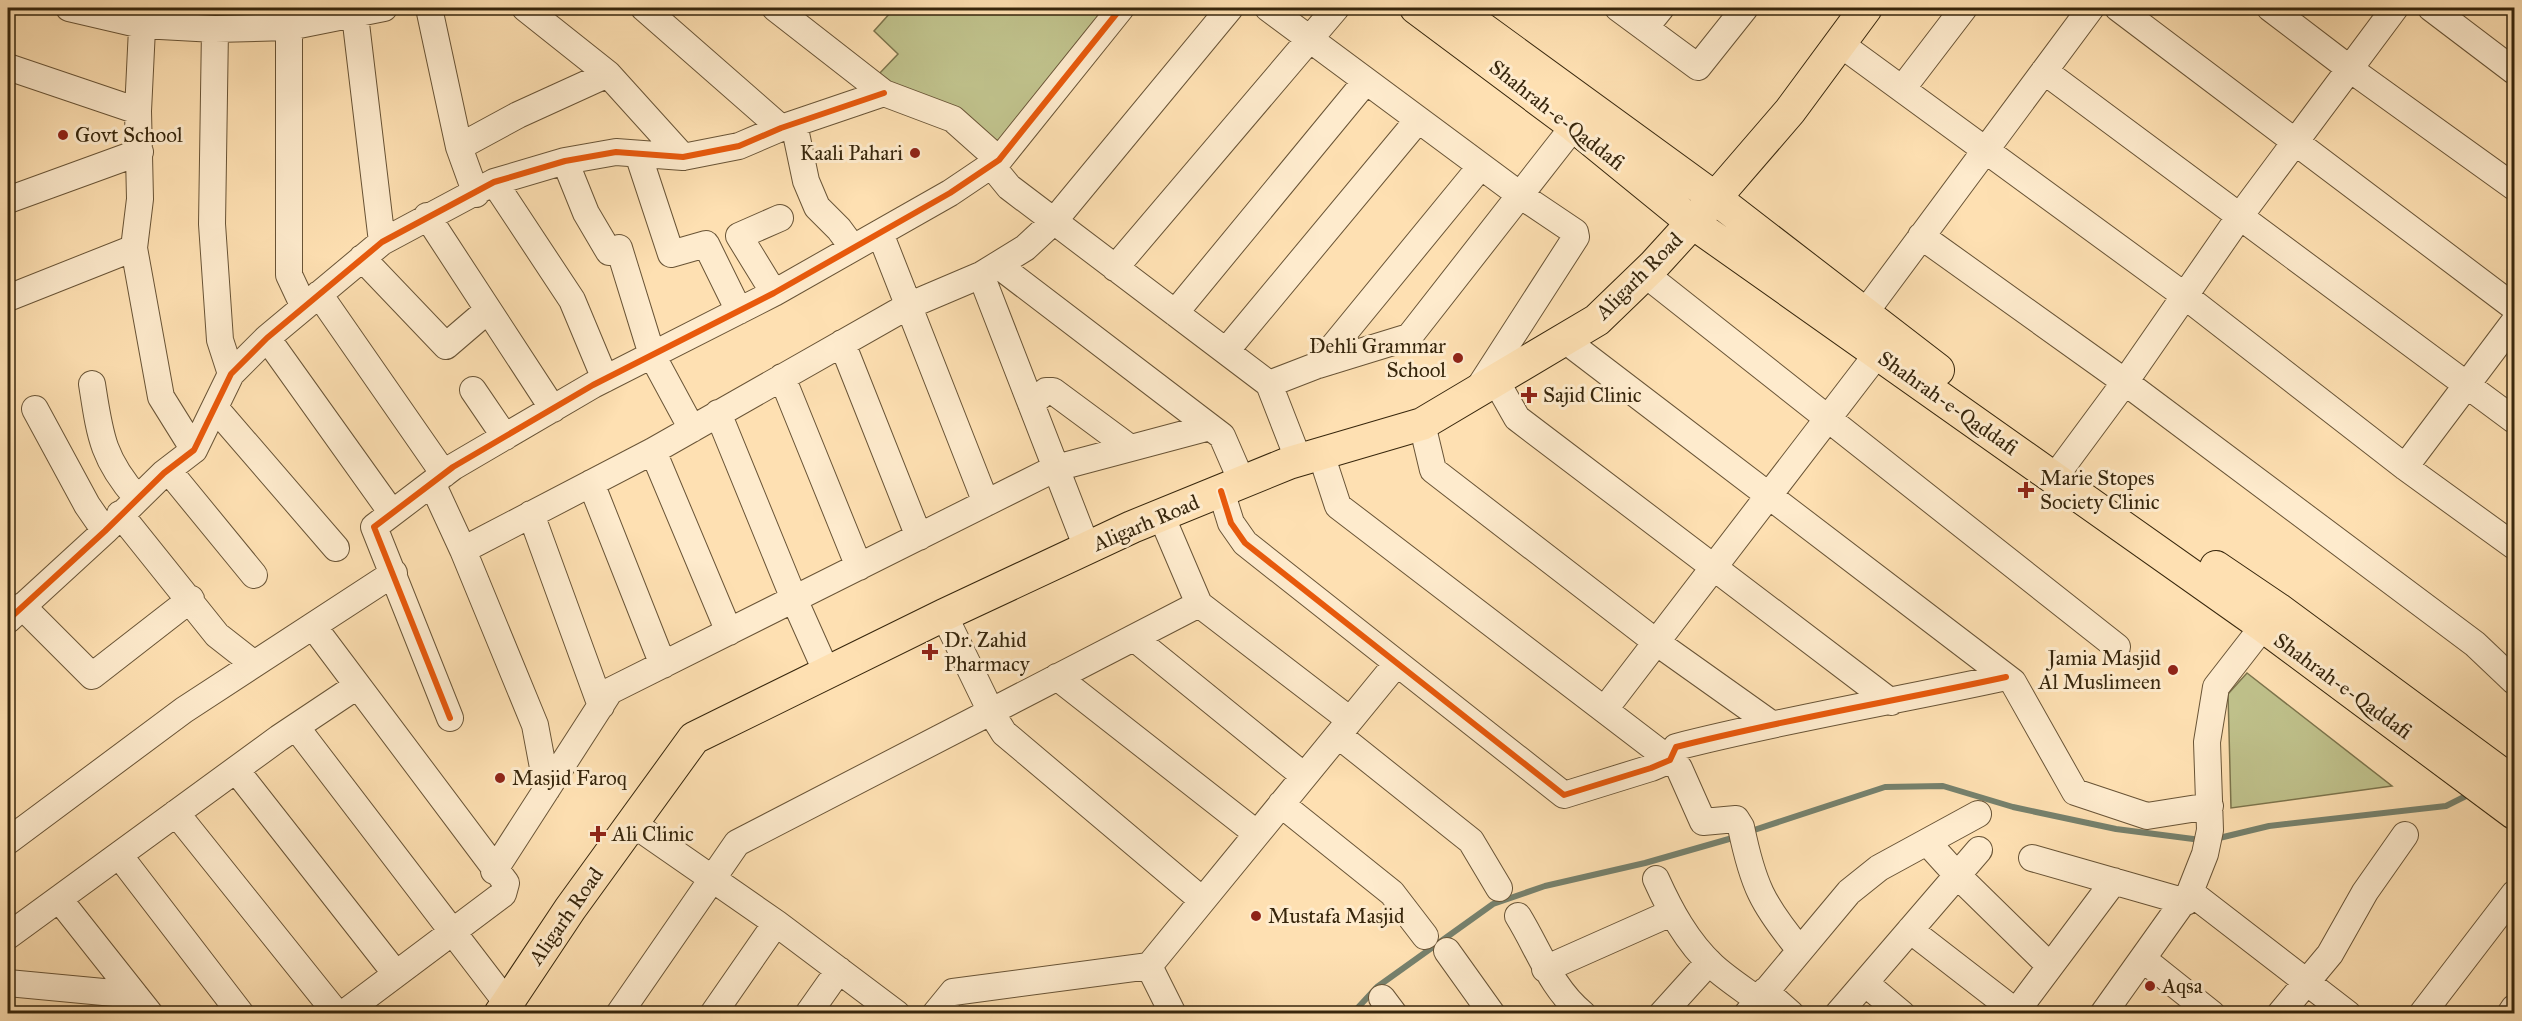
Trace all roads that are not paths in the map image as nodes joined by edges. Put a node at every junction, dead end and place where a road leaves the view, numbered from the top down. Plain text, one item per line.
1 (69, 8) edge
2 (384, 8) edge
3 (429, 8) edge
4 (525, 8) edge
5 (644, 8) edge
6 (1121, 8) edge
7 (1230, 8) edge
8 (1268, 8) edge
9 (1336, 8) edge
10 (1416, 8) edge
11 (1618, 8) edge
12 (1661, 8) edge
13 (1745, 8) edge
14 (1866, 8) edge
15 (1964, 8) edge
16 (2091, 8) edge
17 (2118, 8) edge
18 (2270, 8) edge
19 (2395, 8) edge
20 (2431, 8) edge
21 (1463, 10) edge
22 (793, 13) edge
23 (355, 15) junction
24 (143, 16) edge
25 (289, 27) junction
26 (1646, 28) junction
27 (215, 29) junction
28 (1311, 40) junction
29 (1839, 43) junction
30 (8, 68) edge
31 (2350, 69) junction
32 (2044, 71) junction
33 (2514, 71) edge
34 (608, 74) junction
35 (1366, 81) junction
36 (1902, 89) junction
37 (884, 93) junction
38 (138, 111) junction
39 (1418, 120) junction
40 (788, 126) junction
41 (1574, 126) junction
42 (2295, 143) junction
43 (459, 147) junction
44 (1986, 150) junction
45 (140, 152) junction
46 (638, 154) junction
47 (683, 157) junction
48 (565, 161) junction
49 (995, 162) junction
50 (1481, 166) junction
51 (2514, 187) edge
52 (485, 188) junction
53 (1520, 195) junction
54 (1715, 198) junction
55 (8, 200) edge
56 (427, 216) junction
57 (2240, 216) junction
58 (780, 218) dead end
59 (1054, 221) junction
60 (1693, 223) junction
61 (880, 233) junction
62 (1921, 236) junction
63 (382, 242) junction
64 (134, 248) junction
65 (853, 249) junction
66 (362, 258) junction
67 (1116, 268) junction
68 (989, 270) junction
69 (1644, 274) junction
70 (774, 293) junction
71 (2185, 296) junction
72 (8, 298) edge
73 (312, 301) junction
74 (908, 306) junction
75 (2514, 307) edge
76 (488, 310) junction
77 (740, 310) junction
78 (1175, 313) junction
79 (1864, 314) junction
80 (2514, 322) edge
81 (267, 338) junction
82 (1565, 340) junction
83 (842, 343) junction
84 (1226, 351) junction
85 (1878, 353) junction
86 (652, 355) junction
87 (1318, 365) junction
88 (231, 374) junction
89 (782, 377) junction
90 (605, 379) junction
91 (2125, 382) junction
92 (92, 384) dead end
93 (1269, 384) junction
94 (2467, 385) junction
95 (1486, 387) junction
96 (472, 390) dead end
97 (1031, 404) junction
98 (34, 409) dead end
99 (216, 409) junction
100 (553, 409) junction
101 (718, 414) junction
102 (1826, 417) junction
103 (2514, 420) edge
104 (1422, 424) junction
105 (1210, 427) junction
106 (692, 429) junction
107 (505, 437) junction
108 (1130, 448) junction
109 (194, 450) junction
110 (653, 451) junction
111 (1310, 457) junction
112 (2405, 467) junction
113 (1056, 468) junction
114 (168, 470) junction
115 (2059, 470) junction
116 (438, 478) junction
117 (591, 483) junction
118 (1232, 486) junction
119 (1768, 495) junction
120 (986, 503) junction
121 (392, 513) junction
122 (121, 514) junction
123 (531, 514) junction
124 (1161, 515) junction
125 (919, 537) junction
126 (2514, 546) edge
127 (336, 548) dead end
128 (1087, 548) junction
129 (463, 550) junction
130 (859, 567) junction
131 (1712, 568) junction
132 (394, 573) junction
133 (254, 575) dead end
134 (191, 599) junction
135 (794, 600) junction
136 (1199, 604) junction
137 (15, 613) edge
138 (944, 615) junction
139 (2270, 617) junction
140 (313, 626) junction
141 (729, 632) junction
142 (1134, 638) junction
143 (1656, 642) junction
144 (2117, 647) dead end
145 (1397, 663) junction
146 (254, 664) junction
147 (663, 665) junction
148 (827, 673) junction
149 (1057, 677) junction
150 (2006, 677) junction
151 (2514, 681) edge
152 (357, 686) junction
153 (1891, 702) junction
154 (601, 706) junction
155 (1605, 709) junction
156 (991, 712) junction
157 (450, 718) dead end
158 (1770, 723) junction
159 (296, 727) junction
160 (1344, 728) junction
161 (2448, 748) junction
162 (1670, 760) junction
163 (236, 770) junction
164 (1304, 776) junction
165 (2514, 783) edge
166 (547, 789) junction
167 (1281, 804) junction
168 (176, 813) junction
169 (2514, 813) edge
170 (1978, 814) dead end
171 (2210, 818) junction
172 (632, 823) junction
173 (1256, 834) junction
174 (2405, 835) dead end
175 (8, 840) edge
176 (1927, 842) junction
177 (1979, 850) dead end
178 (119, 855) junction
179 (2032, 858) dead end
180 (494, 871) junction
181 (1957, 875) junction
182 (713, 879) junction
183 (1656, 879) dead end
184 (2114, 881) junction
185 (1499, 888) dead end
186 (2514, 894) edge
187 (2188, 897) junction
188 (59, 898) junction
189 (1202, 900) junction
190 (1671, 913) junction
191 (1518, 916) dead end
192 (776, 923) junction
193 (1910, 930) junction
194 (452, 932) junction
195 (8, 936) edge
196 (1425, 936) dead end
197 (1800, 950) junction
198 (1447, 951) dead end
199 (2143, 959) junction
200 (1709, 962) junction
201 (1149, 966) junction
202 (2050, 966) junction
203 (1545, 969) junction
204 (838, 970) junction
205 (396, 974) junction
206 (1865, 982) junction
207 (2308, 982) junction
208 (8, 983) edge
209 (1757, 1002) edge
210 (142, 1004) edge
211 (503, 1008) edge
212 (2514, 1008) edge
213 (241, 1014) edge
214 (337, 1014) edge
215 (343, 1014) edge
216 (619, 1014) edge
217 (714, 1014) edge
218 (808, 1014) edge
219 (897, 1014) edge
220 (935, 1014) edge
221 (1173, 1014) edge
222 (1492, 1014) edge
223 (1583, 1014) edge
224 (1662, 1014) edge
225 (1791, 1014) edge
226 (1838, 1014) edge
227 (1902, 1014) edge
228 (2103, 1014) edge
229 (2212, 1014) edge
230 (2280, 1014) edge
231 (2348, 1014) edge
232 (2422, 1014) edge
233 (2511, 1014) edge

1 - 24 street
2 - 23 street
3 - 43 street
4 - 34 street
5 - 40 street
6 - 49 street
7 - 59 street
8 - 28 street
9 - 28 street
10 - 41 main road, Shahrah-e-Qaddafi
11 - 26 street
12 - 26 street
13 - 26 street
14 - 29 main road, Aligarh Road
15 - 36 street
16 - 32 street
17 - 42 street
18 - 31 street
19 - 31 street
20 - 33 street
21 - 54 main road, Shahrah-e-Qaddafi
22 - 37 street
23 - 25 street
23 - 63 street
24 - 27 street
24 - 38 street
25 - 27 street
25 - 73 street
27 - 88 street
28 - 35 street
28 - 67 street
29 - 36 street
29 - 54 main road, Aligarh Road
30 - 38 street
31 - 42 street
31 - 51 street
32 - 44 street
32 - 57 street
34 - 43 street
34 - 47 street
35 - 39 street
35 - 78 street
36 - 44 street
37 - 40 street
37 - 49 street
38 - 45 street
39 - 50 street
39 - 84 street
40 - 47 street
40 - 65 street
41 - 53 street
41 - 60 main road, Shahrah-e-Qaddafi
42 - 57 street
42 - 75 street
43 - 52 street
44 - 62 street
44 - 71 street
45 - 55 street
45 - 64 street
46 - 47 street
46 - 48 street
46 - 77 street
48 - 52 street
48 - 86 street
49 - 59 street
49 - 61 street
50 - 53 street
50 - 87 street
52 - 56 street
52 - 90 street
53 - 87 street
53 - 95 street
54 - 60 main road, Aligarh Road
54 - 79 main road, Shahrah-e-Qaddafi
56 - 63 street
56 - 76 street
57 - 71 street
57 - 94 street
58 - 70 street
59 - 67 street
59 - 68 street
60 - 69 main road, Aligarh Road
60 - 85 main road, Shahrah-e-Qaddafi
61 - 65 street
61 - 74 street
62 - 79 street
62 - 91 street
63 - 66 street
64 - 72 street
64 - 109 street
65 - 70 street
66 - 73 street
66 - 76 street
67 - 78 street
68 - 74 street
68 - 97 street
68 - 105 street
69 - 82 main road, Aligarh Road
69 - 102 street
70 - 77 street
71 - 91 street
71 - 112 street
73 - 81 street
73 - 116 street
74 - 83 street
74 - 120 street
76 - 100 street
77 - 86 street
78 - 84 street
79 - 115 main road, Shahrah-e-Qaddafi
80 - 94 street
81 - 88 street
81 - 121 street
82 - 95 main road, Aligarh Road
82 - 119 street
83 - 89 street
83 - 125 street
84 - 93 street
85 - 102 street
85 - 115 main road, Shahrah-e-Qaddafi
86 - 90 street
86 - 106 street
87 - 93 street
88 - 99 street
89 - 101 street
89 - 130 street
90 - 100 street
91 - 115 street
91 - 151 street
92 - 122 street
93 - 111 street
94 - 103 street
94 - 112 street
95 - 104 main road, Aligarh Road
95 - 131 street
96 - 107 street
97 - 108 street
97 - 113 street
98 - 122 street
99 - 109 street
99 - 127 street
100 - 107 street
101 - 106 street
101 - 135 street
102 - 119 street
102 - 144 street
104 - 111 main road, Aligarh Road
104 - 143 street
105 - 108 street
105 - 118 street
106 - 110 street
107 - 116 street
108 - 113 street
109 - 114 street
110 - 117 street
110 - 141 street
111 - 118 main road, Aligarh Road
111 - 155 street
112 - 126 street
113 - 120 street
113 - 128 street
114 - 122 street
114 - 133 street
115 - 139 main road, Shahrah-e-Qaddafi
116 - 121 street
116 - 129 street
117 - 123 street
117 - 147 street
118 - 124 main road, Aligarh Road
118 - 145 street
119 - 131 street
119 - 150 street
120 - 125 street
121 - 132 street
122 - 134 street
122 - 137 street
123 - 129 street
123 - 154 street
124 - 128 main road, Aligarh Road
124 - 136 street
125 - 130 street
128 - 138 main road, Aligarh Road
129 - 166 street
130 - 135 street
131 - 143 street
131 - 153 street
132 - 140 street
132 - 157 street
134 - 137 street
134 - 146 street
135 - 141 street
135 - 148 street
136 - 142 street
136 - 160 street
138 - 148 main road, Aligarh Road
138 - 156 street
139 - 161 main road, Shahrah-e-Qaddafi
139 - 171 street
140 - 146 street
140 - 152 street
141 - 147 street
142 - 149 street
142 - 164 street
143 - 155 street
143 - 158 street
145 - 160 street
145 - 162 street
146 - 175 street
147 - 154 street
148 - 172 main road, Aligarh Road
149 - 156 street
149 - 173 street
150 - 153 street
150 - 171 street
152 - 159 street
152 - 180 street
153 - 158 street
154 - 166 street
155 - 162 street
156 - 182 street
156 - 189 street
158 - 162 street
159 - 163 street
159 - 194 street
160 - 164 street
160 - 185 street
161 - 165 main road, Shahrah-e-Qaddafi
161 - 169 main road, Shahrah-e-Qaddafi
162 - 197 street
163 - 168 street
163 - 205 street
164 - 167 street
166 - 180 street
167 - 173 street
167 - 196 street
168 - 178 street
168 - 214 street
170 - 176 street
171 - 187 street
172 - 182 street
172 - 211 main road, Aligarh Road
173 - 189 street
174 - 207 street
176 - 181 street
176 - 197 street
177 - 181 street
178 - 188 street
178 - 213 street
179 - 184 street
180 - 194 street
181 - 193 street
181 - 202 street
182 - 192 street
182 - 216 street
183 - 190 street
184 - 187 street
184 - 202 street
186 - 232 street
187 - 199 street
187 - 207 street
188 - 195 street
188 - 210 street
189 - 201 street
190 - 200 street
190 - 203 street
191 - 203 street
192 - 204 street
192 - 217 street
193 - 202 street
193 - 206 street
194 - 205 street
194 - 211 street
197 - 209 street
198 - 222 street
199 - 228 street
199 - 229 street
200 - 209 street
200 - 224 street
201 - 220 street
201 - 221 street
203 - 223 street
204 - 218 street
204 - 219 street
205 - 215 street
206 - 226 street
206 - 227 street
207 - 230 street
207 - 231 street
208 - 210 street
209 - 225 street
212 - 233 street

